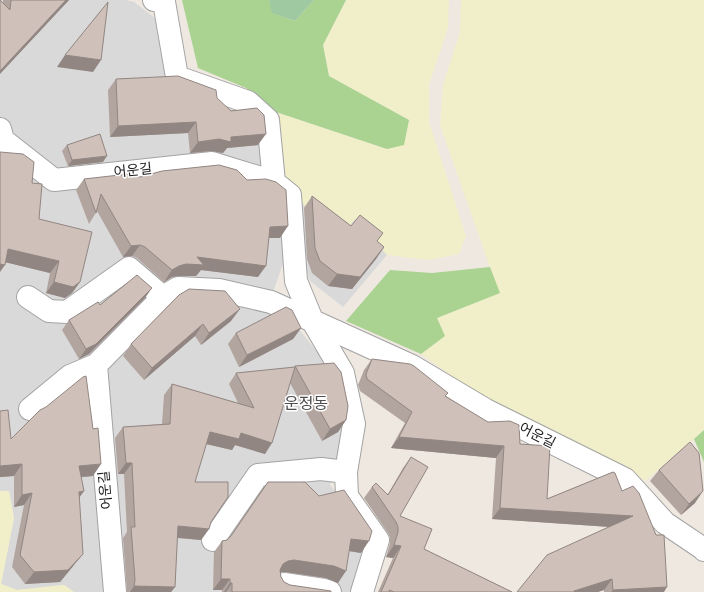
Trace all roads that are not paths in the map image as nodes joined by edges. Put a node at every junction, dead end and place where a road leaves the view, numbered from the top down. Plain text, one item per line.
1 (160, 1) edge
2 (1, 138) edge
3 (274, 182) junction
4 (28, 297) dead end
5 (163, 297) junction
6 (312, 320) junction
7 (96, 365) junction
8 (30, 409) dead end
9 (346, 472) junction
10 (213, 540) dead end
11 (704, 550) edge
12 (284, 584) edge
13 (114, 592) edge
14 (330, 592) edge
15 (362, 592) edge

1 - 3 street
2 - 3 street, 어운길
3 - 6 street, 어운길
4 - 5 street
5 - 6 street, 어운길
5 - 7 street, 어운길
6 - 9 street
6 - 11 street, 어운길
7 - 8 street, 어운길
7 - 13 street, 어운길
9 - 10 street
9 - 15 street
12 - 14 street

